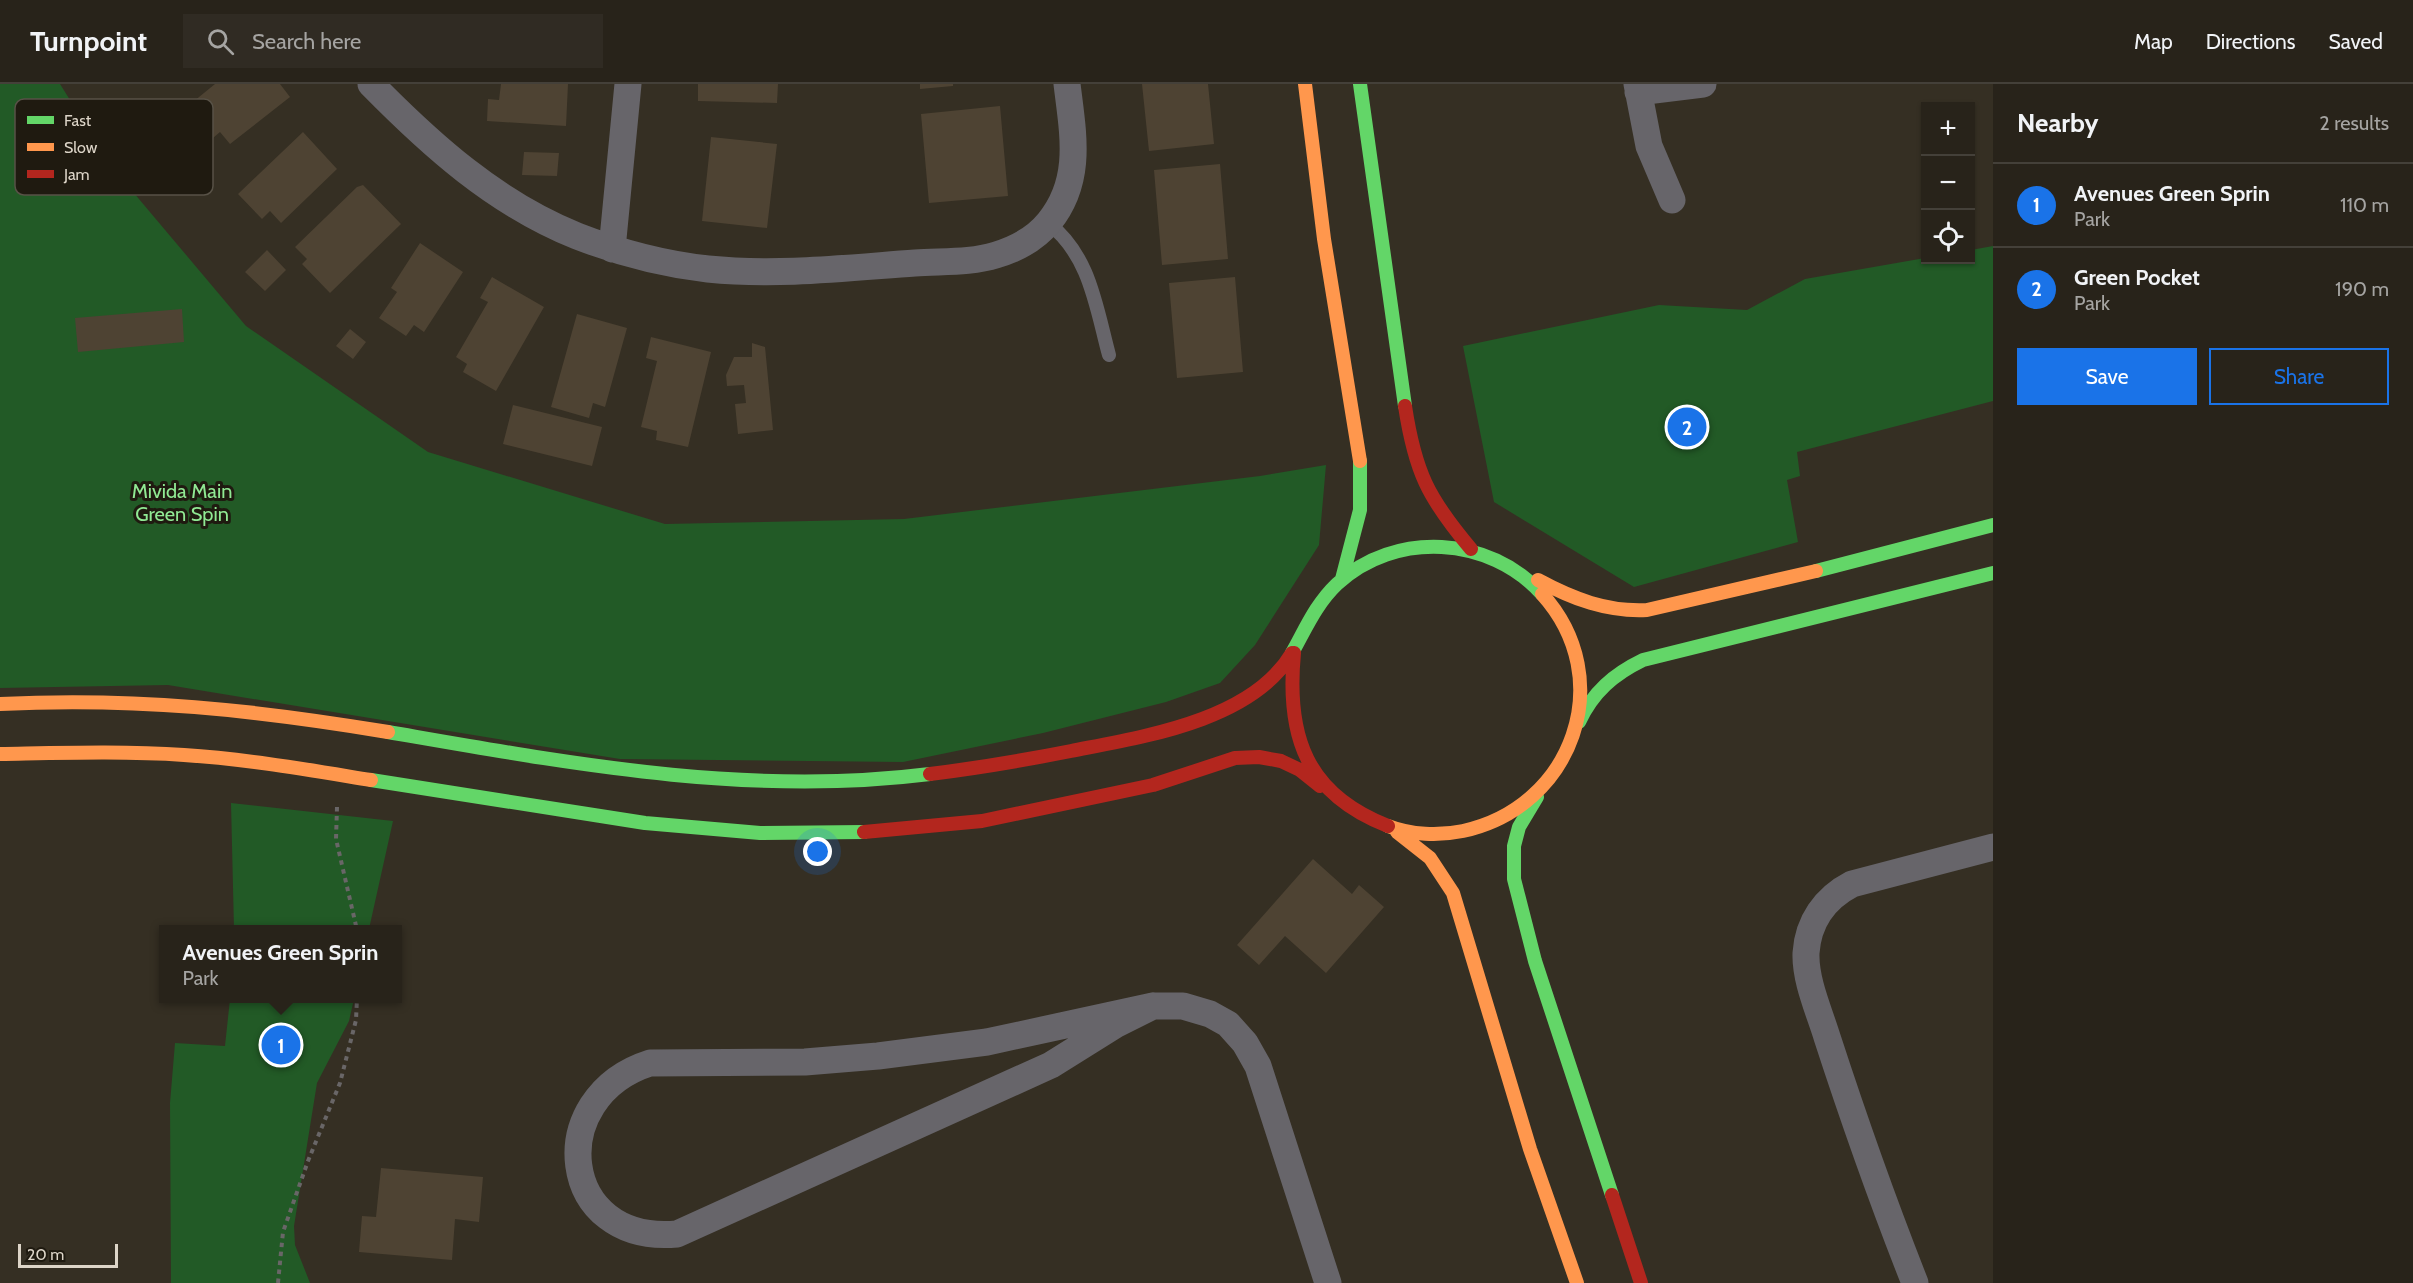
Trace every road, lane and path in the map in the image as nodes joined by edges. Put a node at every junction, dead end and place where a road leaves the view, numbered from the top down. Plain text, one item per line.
1 (371, 84) edge
2 (628, 84) edge
3 (1068, 84) edge
4 (1305, 84) edge
5 (1360, 84) edge
6 (1703, 84) edge
7 (1637, 88) edge
8 (1672, 200) dead end
9 (1048, 223) junction
10 (612, 249) junction
11 (1108, 356) dead end
12 (1993, 525) edge
13 (1471, 549) junction
14 (1512, 566) junction
15 (1993, 573) edge
16 (1342, 579) junction
17 (1294, 653) junction
18 (0, 704) edge
19 (1577, 726) junction
20 (0, 754) edge
21 (1559, 769) junction
22 (339, 774) junction
23 (1349, 810) junction
24 (1397, 832) junction
25 (1993, 847) edge
26 (356, 925) edge
27 (357, 1003) edge
28 (1153, 1006) junction
29 (278, 1283) edge
30 (1328, 1283) edge
31 (1577, 1283) edge
32 (1641, 1283) edge
33 (1915, 1283) edge

1 - 10 street
2 - 10 street
3 - 9 street
4 - 16 street
5 - 13 street
6 - 7 street
7 - 8 street
9 - 10 street
9 - 11 lane
12 - 14 street
13 - 14 street
13 - 16 street
14 - 19 street
15 - 19 street
16 - 17 street
17 - 18 street
17 - 23 street
19 - 21 street
20 - 22 street
21 - 24 street
21 - 32 street
22 - 23 street
22 - 26 path
23 - 24 street
24 - 31 street
25 - 33 street
27 - 29 path
28 - 28 street
28 - 30 street

